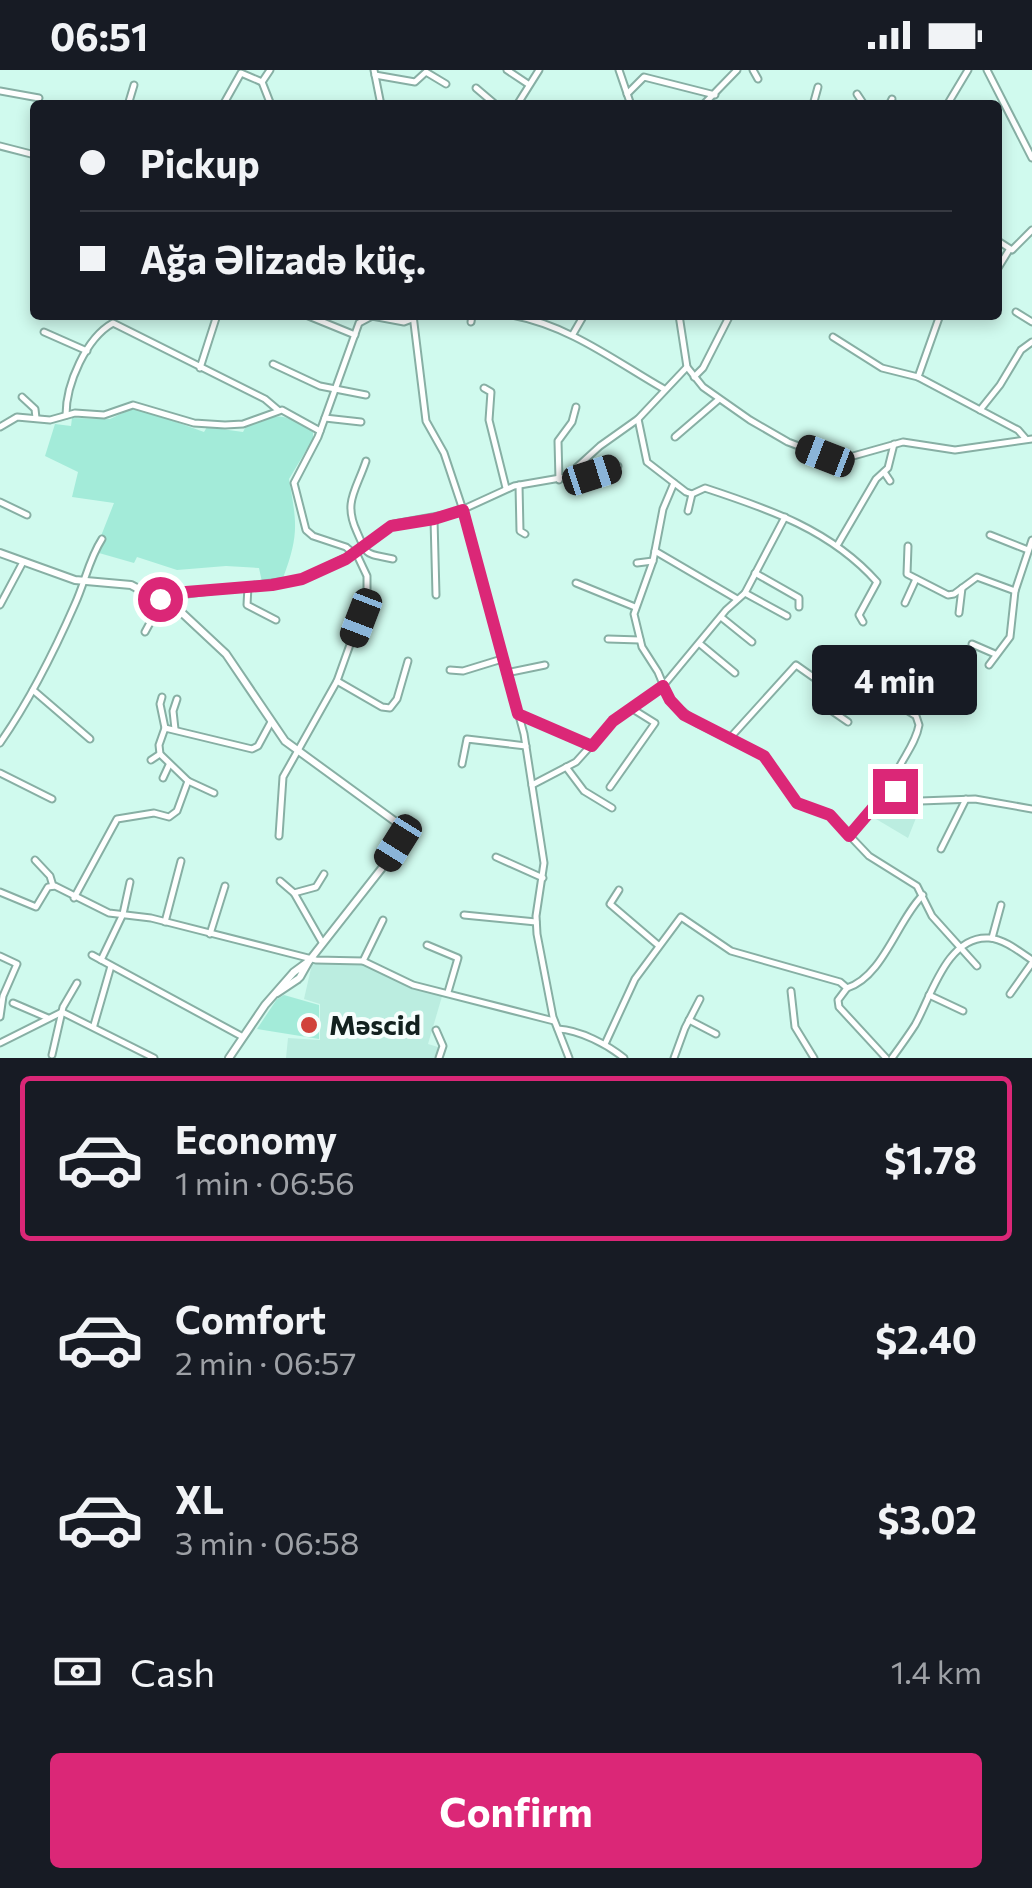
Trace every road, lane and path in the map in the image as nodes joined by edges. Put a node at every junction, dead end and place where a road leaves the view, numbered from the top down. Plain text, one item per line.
1 (270, 70) edge
2 (507, 70) edge
3 (539, 70) edge
4 (619, 70) edge
5 (738, 70) edge
6 (753, 70) edge
7 (968, 70) edge
8 (987, 70) edge
9 (240, 72) edge
10 (375, 72) edge
11 (758, 79) dead end
12 (262, 82) junction
13 (446, 84) dead end
14 (528, 84) junction
15 (134, 85) dead end
16 (818, 87) dead end
17 (476, 88) dead end
18 (0, 91) edge
19 (627, 94) junction
20 (857, 94) dead end
21 (715, 95) junction
22 (39, 98) dead end
23 (130, 100) edge
24 (226, 100) edge
25 (268, 100) edge
26 (380, 100) edge
27 (490, 100) edge
28 (520, 100) edge
29 (629, 100) edge
30 (711, 100) edge
31 (814, 100) edge
32 (862, 100) edge
33 (950, 100) edge
34 (0, 146) edge
35 (30, 154) edge
36 (1032, 158) edge
37 (1032, 230) edge
38 (1002, 246) edge
39 (1009, 250) junction
40 (1002, 261) edge
41 (1016, 312) dead end
42 (215, 320) edge
43 (318, 320) edge
44 (359, 320) edge
45 (364, 320) edge
46 (414, 320) edge
47 (527, 320) edge
48 (581, 320) edge
49 (680, 320) edge
50 (727, 320) edge
51 (938, 320) edge
52 (113, 322) joint
53 (1032, 322) edge
54 (359, 323) junction
55 (44, 332) dead end
56 (355, 335) junction
57 (573, 335) junction
58 (834, 337) dead end
59 (1032, 342) edge
60 (87, 352) junction
61 (273, 364) dead end
62 (688, 367) junction
63 (200, 368) junction
64 (694, 377) junction
65 (918, 377) junction
66 (484, 388) dead end
67 (664, 389) junction
68 (335, 390) junction
69 (366, 394) dead end
70 (22, 397) dead end
71 (718, 400) junction
72 (576, 407) dead end
73 (278, 410) junction
74 (980, 410) junction
75 (66, 415) junction
76 (36, 418) junction
77 (325, 418) junction
78 (638, 419) junction
79 (361, 422) dead end
80 (0, 427) edge
81 (320, 431) junction
82 (675, 437) dead end
83 (1028, 438) edge
84 (894, 444) junction
85 (366, 461) dead end
86 (618, 466) dead end
87 (884, 472) junction
88 (563, 478) junction
89 (890, 481) dead end
90 (519, 484) junction
91 (674, 484) junction
92 (506, 489) junction
93 (692, 494) junction
94 (0, 502) edge
95 (463, 510) junction
96 (688, 510) dead end
97 (26, 514) dead end
98 (785, 518) junction
99 (434, 519) junction
100 (525, 534) dead end
101 (990, 535) dead end
102 (102, 539) dead end
103 (1032, 540) edge
104 (838, 545) junction
105 (908, 546) dead end
106 (361, 548) junction
107 (1028, 550) junction
108 (655, 551) junction
109 (0, 553) edge
110 (354, 553) junction
111 (393, 559) dead end
112 (23, 562) junction
113 (653, 562) junction
114 (637, 563) dead end
115 (755, 573) junction
116 (916, 579) junction
117 (84, 582) junction
118 (576, 583) dead end
119 (248, 586) junction
120 (962, 588) junction
121 (1014, 590) junction
122 (745, 593) junction
123 (436, 595) dead end
124 (160, 599) junction
125 (737, 600) junction
126 (904, 603) dead end
127 (0, 605) edge
128 (635, 607) junction
129 (799, 608) dead end
130 (959, 612) dead end
131 (786, 616) dead end
132 (721, 617) junction
133 (276, 620) dead end
134 (863, 622) dead end
135 (145, 632) dead end
136 (608, 639) dead end
137 (640, 640) junction
138 (752, 642) dead end
139 (700, 644) junction
140 (972, 644) dead end
141 (995, 654) junction
142 (502, 658) junction
143 (408, 661) dead end
144 (545, 665) dead end
145 (989, 665) dead end
146 (450, 670) dead end
147 (506, 672) junction
148 (735, 673) dead end
149 (337, 681) junction
150 (663, 686) junction
151 (33, 690) junction
152 (162, 697) dead end
153 (889, 699) dead end
154 (178, 700) dead end
155 (632, 708) junction
156 (518, 714) junction
157 (271, 722) junction
158 (848, 722) dead end
159 (165, 728) junction
160 (175, 729) junction
161 (90, 739) dead end
162 (729, 739) junction
163 (0, 743) edge
164 (526, 746) junction
165 (592, 746) junction
166 (297, 751) junction
167 (160, 754) junction
168 (150, 760) dead end
169 (462, 764) dead end
170 (169, 765) junction
171 (566, 766) junction
172 (0, 773) edge
173 (164, 778) dead end
174 (188, 781) junction
175 (532, 784) junction
176 (610, 786) dead end
177 (892, 790) junction
178 (214, 793) dead end
179 (52, 799) dead end
180 (966, 799) junction
181 (612, 808) dead end
182 (1032, 809) edge
183 (177, 811) junction
184 (186, 815) dead end
185 (279, 836) dead end
186 (849, 836) junction
187 (941, 849) dead end
188 (496, 857) dead end
189 (35, 860) dead end
190 (181, 861) dead end
191 (324, 874) dead end
192 (543, 878) junction
193 (280, 881) dead end
194 (130, 882) dead end
195 (53, 886) junction
196 (225, 886) dead end
197 (619, 890) dead end
198 (0, 892) edge
199 (294, 893) junction
200 (924, 895) junction
201 (74, 898) junction
202 (1001, 905) dead end
203 (123, 914) junction
204 (464, 915) dead end
205 (383, 920) dead end
206 (165, 922) junction
207 (536, 922) junction
208 (210, 934) junction
209 (992, 938) junction
210 (322, 942) junction
211 (658, 944) junction
212 (427, 945) dead end
213 (961, 948) junction
214 (290, 953) junction
215 (92, 955) dead end
216 (0, 956) edge
217 (101, 960) junction
218 (310, 960) junction
219 (364, 960) junction
220 (1032, 962) edge
221 (111, 966) junction
222 (977, 966) dead end
223 (296, 975) junction
224 (78, 983) dead end
225 (847, 988) junction
226 (792, 991) dead end
227 (448, 992) junction
228 (1010, 994) dead end
229 (2, 996) edge
230 (929, 996) junction
231 (700, 999) dead end
232 (13, 1003) dead end
233 (964, 1011) dead end
234 (62, 1012) junction
235 (0, 1017) edge
236 (48, 1018) junction
237 (689, 1020) junction
238 (554, 1021) junction
239 (94, 1025) junction
240 (558, 1029) junction
241 (436, 1030) dead end
242 (716, 1034) dead end
243 (243, 1037) junction
244 (0, 1042) edge
245 (604, 1044) junction
246 (52, 1055) dead end
247 (154, 1058) edge
248 (229, 1058) edge
249 (439, 1058) edge
250 (569, 1058) edge
251 (624, 1058) edge
252 (674, 1058) edge
253 (814, 1058) edge
254 (889, 1058) edge

1 - 12 street
2 - 14 street
3 - 14 street
4 - 19 street
5 - 21 street
6 - 11 street
7 - 33 street
8 - 36 street
9 - 12 street
9 - 24 street
10 - 13 street
10 - 26 street
12 - 25 street
14 - 28 street
15 - 23 street
16 - 31 street
17 - 27 street
18 - 22 street
19 - 21 street
19 - 29 street
20 - 32 street
21 - 30 street
34 - 35 street
37 - 39 street
38 - 39 street
39 - 40 street
41 - 53 street
42 - 63 street
43 - 56 street
44 - 54 street
45 - 54 street
46 - 95 street
47 - 57 street
48 - 57 street
49 - 62 street
50 - 64 street
51 - 65 street
52 - 60 street
52 - 63 street
54 - 56 street
55 - 60 street
56 - 68 street
57 - 67 street
58 - 65 street
59 - 74 street
60 - 75 street
61 - 68 street
62 - 64 street
62 - 67 street
63 - 73 street
64 - 71 street
65 - 74 street
66 - 92 street
67 - 78 street
68 - 69 street
68 - 77 street
70 - 76 street
71 - 82 street
71 - 84 street
72 - 88 street
73 - 75 street
73 - 81 street
74 - 83 street
75 - 76 street
76 - 80 street
77 - 79 street
77 - 81 street
78 - 88 street
78 - 91 street
81 - 110 street
83 - 84 street
84 - 87 street
85 - 106 street
86 - 88 street
87 - 89 street
87 - 104 street
88 - 90 street
90 - 92 street
90 - 100 street
91 - 93 street
91 - 108 street
92 - 95 street
93 - 96 street
93 - 98 street
94 - 97 street
95 - 99 street
95 - 142 street
98 - 104 street
98 - 115 street
99 - 106 street
99 - 123 street
101 - 107 street
102 - 117 street
103 - 107 street
104 - 134 street
105 - 116 street
106 - 110 street
106 - 111 street
107 - 121 street
108 - 113 street
108 - 125 street
109 - 112 street
110 - 119 street
110 - 149 street
112 - 117 street
112 - 127 street
113 - 114 street
113 - 128 street
115 - 122 street
115 - 129 street
116 - 120 street
116 - 126 street
117 - 124 street
117 - 151 street
118 - 128 street
119 - 124 street
119 - 133 street
120 - 121 street
120 - 130 street
121 - 141 street
122 - 125 street
122 - 131 street
124 - 135 street
124 - 157 street
125 - 132 street
128 - 137 street
132 - 138 street
132 - 139 street
136 - 137 street
137 - 150 street
139 - 148 street
139 - 150 street
140 - 141 street
141 - 145 street
142 - 146 street
142 - 147 street
143 - 149 street
144 - 147 street
147 - 156 street
149 - 166 street
150 - 155 street
150 - 162 street
151 - 161 street
151 - 163 street
152 - 159 street
153 - 177 street
154 - 160 street
155 - 165 street
155 - 176 street
156 - 164 street
156 - 165 street
157 - 160 street
157 - 166 street
158 - 162 street
159 - 160 street
159 - 167 street
162 - 186 street
164 - 169 street
164 - 175 street
165 - 171 street
166 - 185 street
166 - 210 street
167 - 168 street
167 - 170 street
170 - 173 street
170 - 174 street
171 - 175 street
171 - 181 street
172 - 179 street
174 - 178 street
174 - 183 street
175 - 192 street
177 - 180 street
177 - 186 street
180 - 182 street
180 - 187 street
183 - 184 street
183 - 201 street
186 - 200 street
188 - 192 street
189 - 195 street
190 - 206 street
191 - 199 street
192 - 207 street
193 - 199 street
194 - 203 street
195 - 198 street
195 - 201 street
196 - 208 street
197 - 211 street
199 - 210 street
200 - 213 street
200 - 225 street
201 - 203 street
202 - 209 street
203 - 206 street
203 - 217 street
204 - 207 street
205 - 219 street
206 - 208 street
207 - 238 street
208 - 214 street
209 - 213 street
209 - 220 street
210 - 218 street
211 - 225 street
211 - 245 street
212 - 227 street
213 - 222 street
213 - 230 street
214 - 218 street
214 - 223 street
215 - 217 street
216 - 229 street
217 - 221 street
218 - 219 street
218 - 223 street
219 - 227 street
220 - 228 street
221 - 239 street
221 - 243 street
223 - 243 street
224 - 234 street
225 - 254 street
226 - 253 street
227 - 238 street
229 - 235 street
230 - 233 street
230 - 254 street
231 - 237 street
232 - 236 street
234 - 236 street
234 - 239 street
234 - 246 street
236 - 244 street
237 - 242 street
237 - 252 street
238 - 240 street
239 - 247 street
240 - 245 street
240 - 250 street
241 - 249 street
243 - 248 street
245 - 251 street

